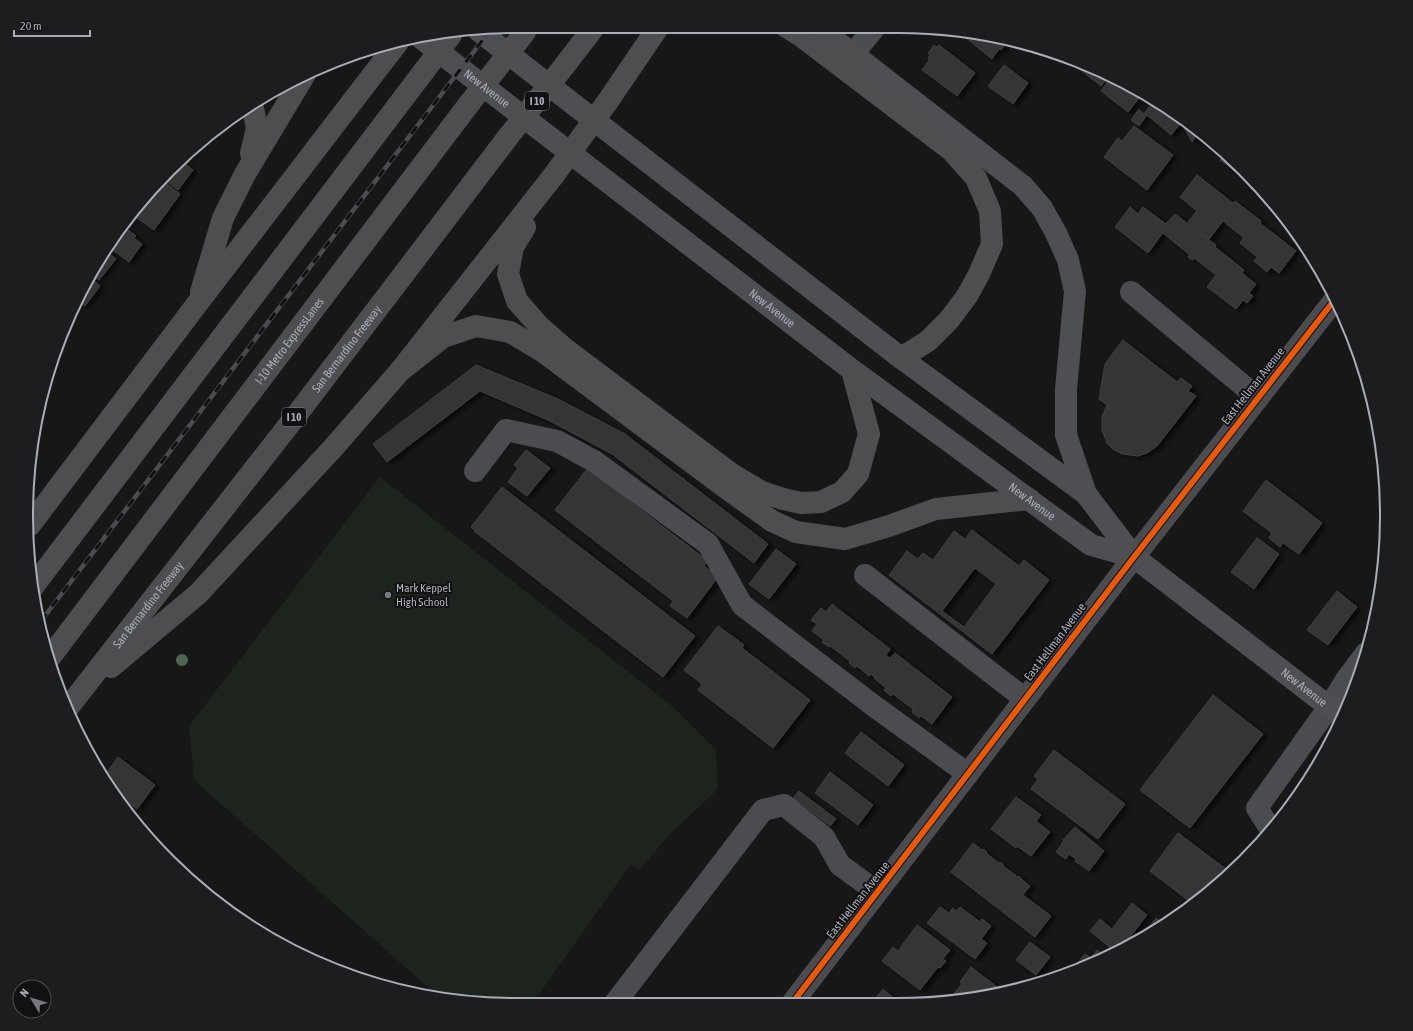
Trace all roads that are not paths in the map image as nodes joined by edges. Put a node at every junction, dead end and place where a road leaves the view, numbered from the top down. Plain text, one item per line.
1 (524, 33) edge
2 (590, 33) edge
3 (655, 33) edge
4 (667, 33) edge
5 (796, 33) edge
6 (825, 33) edge
7 (870, 33) edge
8 (483, 34) edge
9 (448, 38) edge
10 (425, 41) edge
11 (392, 49) edge
12 (853, 54) junction
13 (624, 79) junction
14 (298, 85) edge
15 (253, 110) edge
16 (245, 174) junction
17 (554, 174) junction
18 (1131, 292) dead end
19 (197, 304) junction
20 (1331, 304) edge
21 (901, 358) junction
22 (852, 370) junction
23 (400, 371) junction
24 (1258, 398) junction
25 (475, 471) dead end
26 (1086, 494) junction
27 (1029, 499) junction
28 (33, 521) edge
29 (1134, 557) junction
30 (865, 575) dead end
31 (37, 581) edge
32 (53, 653) edge
33 (1355, 667) edge
34 (1025, 699) junction
35 (72, 702) edge
36 (1335, 712) edge
37 (968, 774) junction
38 (1268, 825) edge
39 (877, 892) junction
40 (619, 998) edge
41 (796, 998) edge

1 - 32 highway, I-10 Metro ExpressLanes, bridge
2 - 35 highway, San Bernardino Freeway / I 10, bridge
3 - 13 highway
4 - 13 highway
5 - 21 highway
6 - 12 highway
7 - 12 street
8 - 21 main road, New Avenue
9 - 31 highway, bridge
10 - 22 main road, New Avenue
11 - 19 highway
12 - 26 main road
13 - 17 highway, bridge
14 - 16 highway
15 - 16 highway
16 - 19 highway
17 - 22 highway
17 - 23 highway
18 - 24 street
19 - 28 highway
20 - 24 street, East Hellman Avenue
21 - 26 main road, New Avenue
22 - 27 main road, New Avenue
23 - 27 highway
23 - 35 highway
24 - 29 street, East Hellman Avenue
25 - 37 street
26 - 29 main road, New Avenue
27 - 29 main road, New Avenue
29 - 34 street, East Hellman Avenue
29 - 36 main road, New Avenue
30 - 34 street
33 - 36 street
34 - 37 street, East Hellman Avenue
36 - 38 street
37 - 39 street, East Hellman Avenue
39 - 40 street
39 - 41 street, East Hellman Avenue

